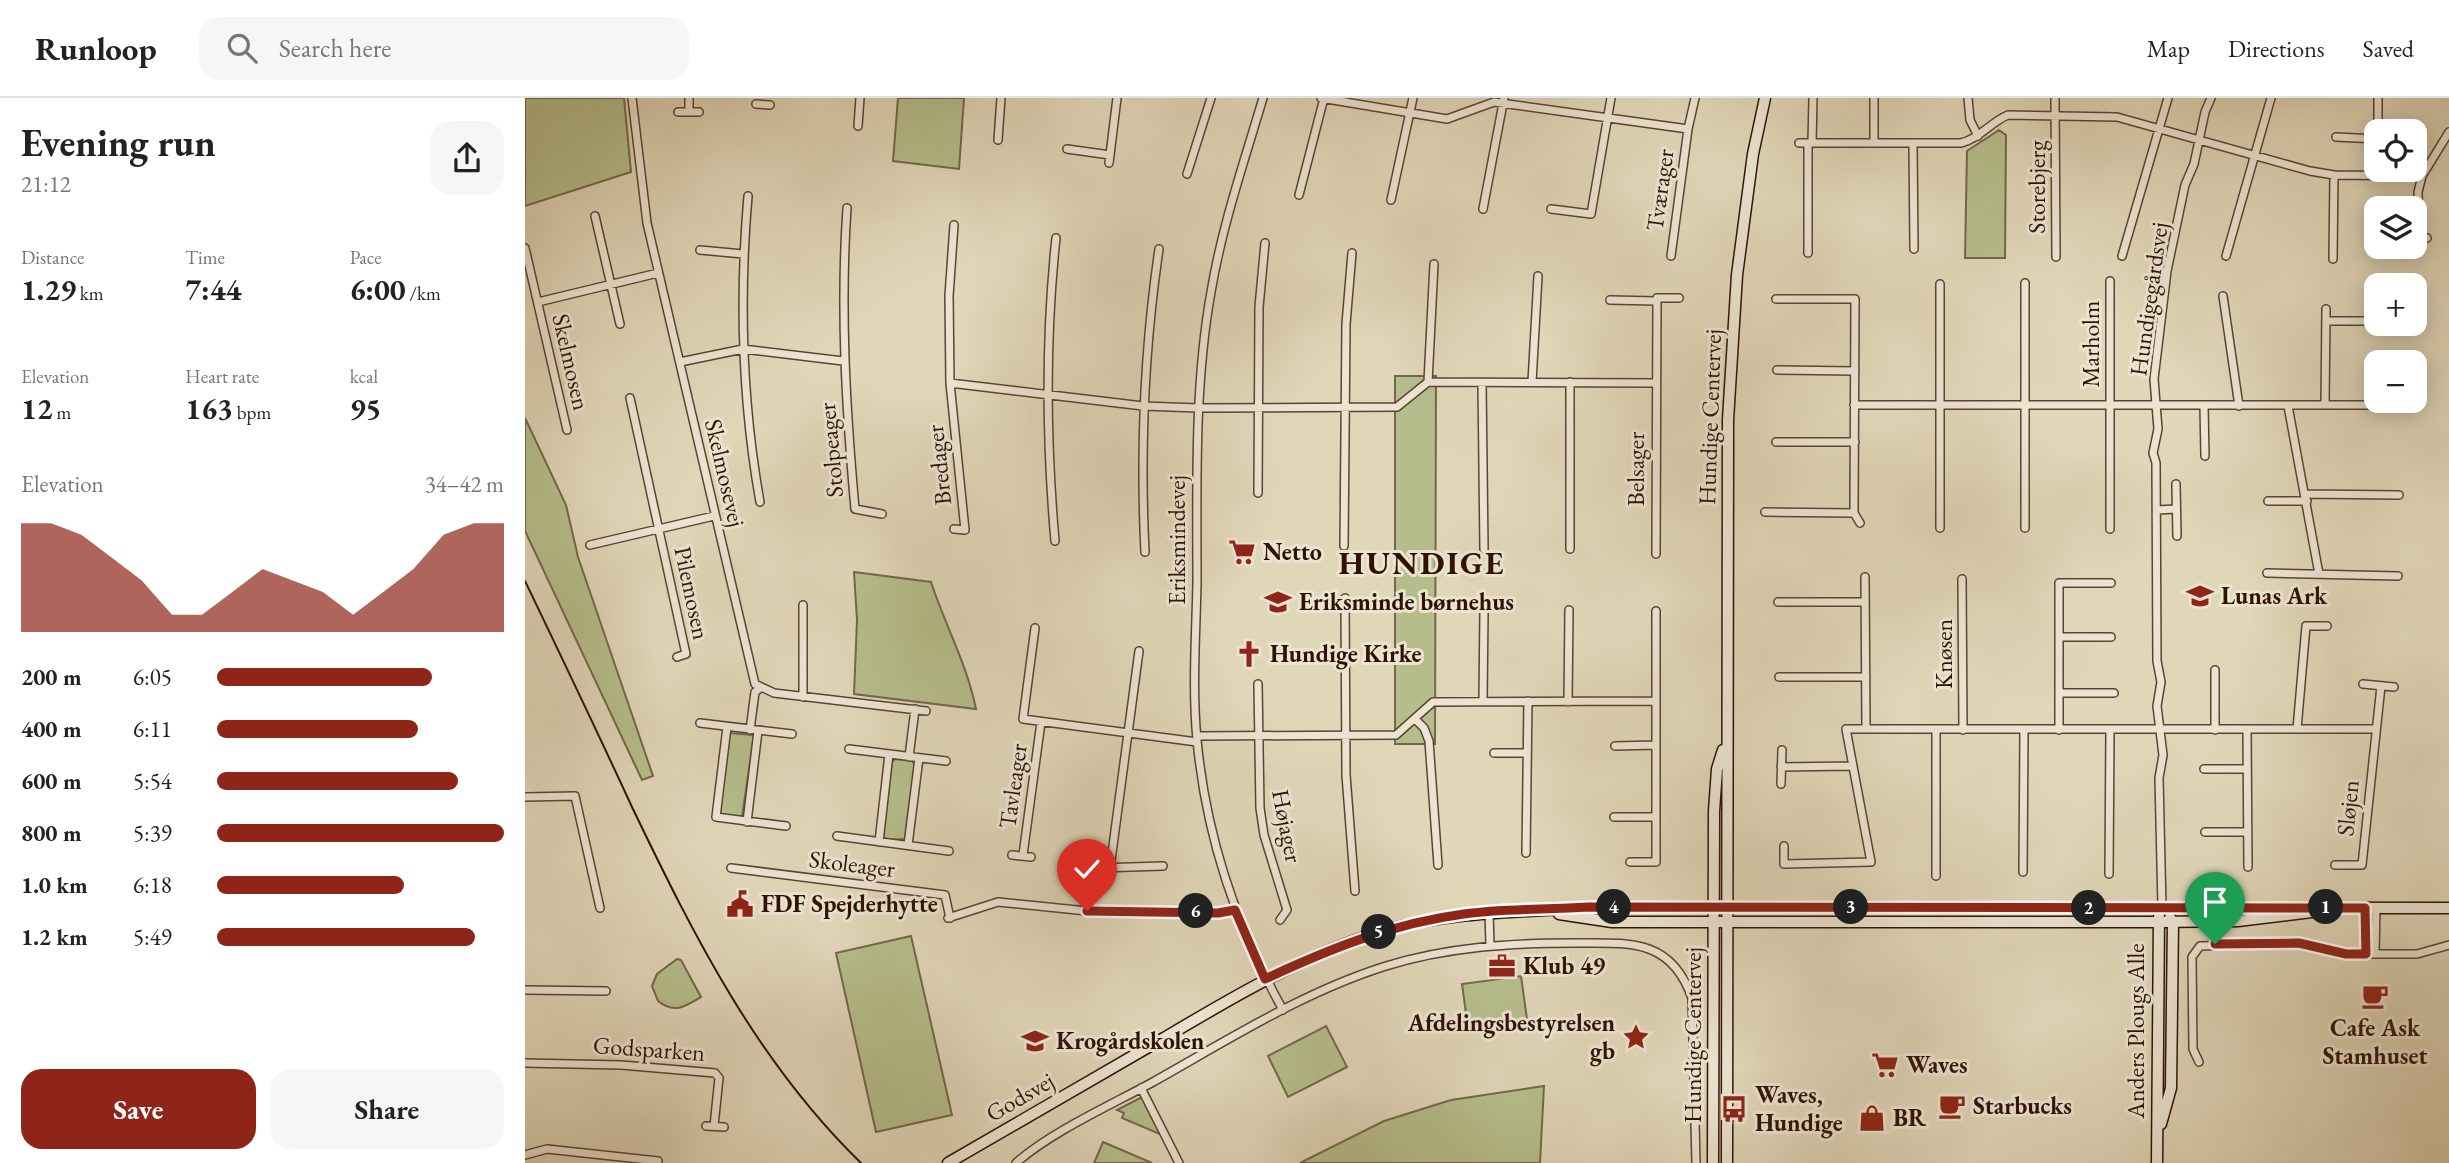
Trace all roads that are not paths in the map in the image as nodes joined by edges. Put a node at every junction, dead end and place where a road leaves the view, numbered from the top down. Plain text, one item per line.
1 (632, 98) edge
2 (689, 98) edge
3 (860, 98) edge
4 (1001, 98) edge
5 (1117, 98) edge
6 (1211, 98) edge
7 (1263, 98) edge
8 (1323, 98) edge
9 (1413, 98) edge
10 (1611, 98) edge
11 (1695, 98) edge
12 (1765, 98) edge
13 (1813, 98) edge
14 (1874, 98) edge
15 (1968, 98) edge
16 (2055, 98) edge
17 (2168, 98) edge
18 (2211, 98) edge
19 (2271, 98) edge
20 (2378, 98) edge
21 (1503, 101) edge
22 (756, 104) dead end
23 (770, 104) edge
24 (1409, 111) junction
25 (678, 112) dead end
26 (689, 112) junction
27 (699, 112) dead end
28 (2055, 116) junction
29 (1607, 118) junction
30 (2378, 119) edge
31 (858, 126) dead end
32 (2160, 126) junction
33 (1688, 129) junction
34 (2449, 132) edge
35 (1978, 136) junction
36 (2336, 137) dead end
37 (2364, 138) edge
38 (2200, 139) junction
39 (998, 140) dead end
40 (1798, 142) dead end
41 (1874, 142) junction
42 (1810, 143) junction
43 (1913, 143) junction
44 (1067, 149) dead end
45 (2255, 154) junction
46 (2427, 168) edge
47 (2364, 173) edge
48 (1187, 174) dead end
49 (2334, 175) junction
50 (1299, 195) dead end
51 (748, 196) dead end
52 (1391, 200) dead end
53 (847, 208) dead end
54 (1483, 209) dead end
55 (1551, 209) dead end
56 (595, 216) dead end
57 (954, 225) dead end
58 (1056, 238) dead end
59 (1265, 243) dead end
60 (525, 248) edge
61 (1159, 249) dead end
62 (700, 250) dead end
63 (1914, 250) dead end
64 (1352, 253) dead end
65 (1808, 253) dead end
66 (743, 254) junction
67 (1671, 256) dead end
68 (2122, 256) dead end
69 (2226, 256) dead end
70 (2056, 257) dead end
71 (2333, 259) dead end
72 (1434, 264) dead end
73 (658, 273) junction
74 (1538, 276) dead end
75 (2110, 281) dead end
76 (2025, 283) dead end
77 (1940, 284) dead end
78 (610, 285) junction
79 (1860, 291) dead end
80 (2223, 296) dead end
81 (1679, 298) dead end
82 (1776, 299) dead end
83 (1855, 299) junction
84 (1610, 300) dead end
85 (1657, 300) junction
86 (538, 302) junction
87 (2326, 309) dead end
88 (2326, 321) junction
89 (2364, 321) edge
90 (620, 324) dead end
91 (743, 349) junction
92 (843, 361) junction
93 (680, 362) junction
94 (1777, 370) dead end
95 (1855, 370) junction
96 (1428, 382) junction
97 (1532, 382) junction
98 (1570, 382) junction
99 (950, 383) junction
100 (1482, 383) junction
101 (1655, 383) junction
102 (1046, 396) junction
103 (629, 398) dead end
104 (1854, 405) junction
105 (2288, 405) junction
106 (2325, 405) junction
107 (2364, 405) edge
108 (1143, 406) junction
109 (1940, 406) junction
110 (2025, 406) junction
111 (2110, 406) junction
112 (2155, 406) junction
113 (2204, 406) junction
114 (2239, 406) junction
115 (1198, 408) junction
116 (1257, 408) junction
117 (1346, 408) junction
118 (567, 430) dead end
119 (1776, 442) dead end
120 (1854, 442) junction
121 (2205, 456) dead end
122 (2176, 484) dead end
123 (1258, 493) dead end
124 (2399, 495) dead end
125 (2306, 497) junction
126 (2268, 501) dead end
127 (760, 502) dead end
128 (2176, 509) junction
129 (2157, 510) junction
130 (1765, 512) dead end
131 (1854, 513) junction
132 (882, 514) dead end
133 (715, 516) junction
134 (1860, 523) dead end
135 (1940, 528) dead end
136 (2025, 528) dead end
137 (954, 529) dead end
138 (2110, 529) dead end
139 (658, 530) junction
140 (2177, 536) dead end
141 (1055, 541) dead end
142 (590, 545) dead end
143 (1345, 546) dead end
144 (1484, 549) dead end
145 (1570, 549) dead end
146 (1145, 552) dead end
147 (1656, 554) dead end
148 (2267, 573) dead end
149 (2319, 574) junction
150 (2398, 576) dead end
151 (1865, 577) dead end
152 (1962, 579) dead end
153 (2111, 583) dead end
154 (1345, 598) dead end
155 (1778, 601) dead end
156 (1865, 602) junction
157 (803, 605) dead end
158 (1569, 610) dead end
159 (1484, 611) dead end
160 (1656, 611) dead end
161 (2327, 626) dead end
162 (1035, 628) dead end
163 (2059, 637) junction
164 (2111, 637) dead end
165 (1139, 651) dead end
166 (677, 657) dead end
167 (2215, 670) dead end
168 (1779, 677) dead end
169 (1866, 677) junction
170 (1258, 684) dead end
171 (2363, 684) dead end
172 (2381, 686) junction
173 (2394, 687) dead end
174 (759, 688) junction
175 (2059, 693) junction
176 (2114, 693) dead end
177 (803, 697) junction
178 (1483, 701) junction
179 (1528, 701) junction
180 (1655, 701) junction
181 (1568, 702) junction
182 (915, 709) junction
183 (926, 711) dead end
184 (1415, 719) junction
185 (1041, 722) junction
186 (700, 723) dead end
187 (727, 727) junction
188 (1866, 729) junction
189 (1936, 729) junction
190 (2247, 729) junction
191 (2297, 729) junction
192 (2376, 729) junction
193 (754, 730) junction
194 (1963, 730) junction
195 (2024, 730) junction
196 (2059, 730) junction
197 (2110, 730) junction
198 (2161, 730) junction
199 (2215, 730) junction
200 (792, 734) dead end
201 (1127, 734) junction
202 (1258, 736) junction
203 (1345, 736) junction
204 (1197, 739) junction
205 (1725, 741) junction
206 (1655, 745) junction
207 (1615, 746) dead end
208 (849, 749) dead end
209 (1781, 750) dead end
210 (1527, 752) junction
211 (1494, 753) dead end
212 (889, 754) junction
213 (909, 757) junction
214 (919, 758) junction
215 (946, 761) dead end
216 (1852, 766) junction
217 (1781, 767) junction
218 (2204, 769) dead end
219 (2248, 769) junction
220 (1781, 784) dead end
221 (525, 797) edge
222 (1614, 817) dead end
223 (1656, 817) junction
224 (747, 822) junction
225 (786, 826) dead end
226 (2205, 832) dead end
227 (2248, 832) junction
228 (837, 836) dead end
229 (879, 842) junction
230 (908, 845) junction
231 (1784, 846) dead end
232 (949, 851) dead end
233 (1526, 853) dead end
234 (1012, 855) dead end
235 (1630, 862) dead end
236 (1871, 862) junction
237 (1438, 865) dead end
238 (2335, 865) dead end
239 (1164, 866) dead end
240 (1879, 867) dead end
241 (2248, 867) dead end
242 (731, 868) dead end
243 (1099, 868) dead end
244 (1109, 868) junction
245 (2024, 872) dead end
246 (2109, 874) dead end
247 (1936, 876) dead end
248 (1355, 891) dead end
249 (600, 908) dead end
250 (1714, 908) junction
251 (1728, 908) junction
252 (2162, 908) junction
253 (2347, 908) junction
254 (2371, 908) junction
255 (2449, 908) edge
256 (1235, 910) junction
257 (1489, 911) junction
258 (1539, 911) junction
259 (1280, 920) dead end
260 (1714, 922) junction
261 (1728, 922) junction
262 (2157, 922) junction
263 (2173, 922) junction
264 (2449, 945) edge
265 (1490, 946) junction
266 (2366, 954) junction
267 (2375, 954) junction
268 (1265, 979) junction
269 (525, 990) edge
270 (605, 991) dead end
271 (1283, 1010) junction
272 (2199, 1062) dead end
273 (525, 1063) edge
274 (1142, 1088) junction
275 (724, 1127) dead end
276 (2158, 1138) junction
277 (525, 1155) edge
278 (658, 1161) dead end
279 (948, 1163) edge
280 (1016, 1163) edge
281 (1179, 1163) edge
282 (1696, 1163) edge
283 (1713, 1163) edge
284 (1727, 1163) edge
285 (2157, 1163) edge

1 - 73 street, Skelmosevej
2 - 26 street
3 - 31 street
4 - 39 street
5 - 44 street
6 - 48 street
7 - 115 street, Eriksmindevej
8 - 24 street, Tværager
8 - 50 street, Tværager
9 - 24 street
10 - 29 street
11 - 33 street, Tværager
12 - 205 street, Hundige Centervej
13 - 42 street
14 - 41 street
15 - 35 street
16 - 28 street, Storebjerg
17 - 32 street
18 - 38 street, Hundigegårdsvej
19 - 45 street
20 - 30 street
21 - 24 street, Tværager
21 - 29 street, Tværager
21 - 54 street
22 - 23 street
24 - 52 street
25 - 26 street
26 - 27 street
28 - 32 street, Storebjerg
28 - 35 street, Storebjerg
28 - 70 street, Storebjerg
29 - 33 street, Tværager
29 - 55 street
32 - 38 street, Storebjerg
32 - 68 street
33 - 67 street, Tværager
34 - 46 street
35 - 43 street, Storebjerg
36 - 37 street
38 - 45 street, Storebjerg
38 - 112 street, Hundigegårdsvej
40 - 42 street, Storebjerg
41 - 42 street, Storebjerg
41 - 43 street, Storebjerg
42 - 65 street
43 - 63 street
45 - 49 street, Storebjerg
45 - 69 street
47 - 49 street, Storebjerg
49 - 71 street
51 - 66 street
53 - 92 street, Stolpeager
56 - 78 street
57 - 99 street, Bredager
58 - 102 street
59 - 116 street
60 - 86 street, Skelmosen
61 - 108 street
62 - 66 street
64 - 117 street
66 - 91 street
72 - 96 street
73 - 78 street, Skelmosen
73 - 93 street, Skelmosevej
74 - 97 street
75 - 111 street, Marholm
76 - 110 street
77 - 109 street
78 - 86 street, Skelmosen
78 - 90 street
79 - 83 street
80 - 114 street
81 - 85 street
82 - 83 street
83 - 95 street
84 - 85 street
85 - 101 street, Belsager
86 - 118 street, Skelmosen
87 - 88 street
88 - 89 street
88 - 106 street
91 - 92 street
91 - 93 street
91 - 127 street
92 - 132 street, Stolpeager
93 - 133 street, Skelmosevej
94 - 95 street
95 - 104 street
96 - 100 street
96 - 117 street
97 - 98 street
97 - 100 street
98 - 101 street
98 - 145 street
99 - 102 street
99 - 137 street, Bredager
100 - 144 street
101 - 147 street, Belsager
102 - 108 street
102 - 141 street
103 - 139 street, Pilemosen
104 - 109 street, Marholm
104 - 120 street
105 - 106 street, Marholm
105 - 114 street, Marholm
105 - 125 street
106 - 107 street, Marholm
108 - 115 street
108 - 146 street
109 - 110 street, Marholm
109 - 135 street
110 - 111 street, Marholm
110 - 136 street
111 - 112 street, Marholm
111 - 138 street, Marholm
112 - 113 street, Marholm
112 - 129 street, Hundigegårdsvej
113 - 114 street, Marholm
113 - 121 street
115 - 116 street
115 - 204 street, Eriksmindevej
116 - 117 street
116 - 123 street
117 - 143 street
119 - 120 street
120 - 131 street
122 - 128 street
124 - 125 street
125 - 126 street
125 - 149 street
128 - 129 street
128 - 140 street
129 - 198 street, Hundigegårdsvej
130 - 131 street
131 - 134 street
133 - 139 street, Pilemosen
133 - 174 street, Skelmosevej
139 - 142 street, Pilemosen
139 - 166 street, Pilemosen
148 - 149 street
149 - 150 street
151 - 156 street
152 - 194 street, Knøsen
153 - 163 street
154 - 203 street
155 - 156 street
156 - 169 street
157 - 177 street
158 - 181 street
159 - 178 street
160 - 180 street
161 - 191 street
162 - 185 street, Tavleager
163 - 164 street
163 - 175 street
165 - 201 street
167 - 199 street
168 - 169 street
169 - 188 street
170 - 202 street, Højager
171 - 172 street
172 - 173 street
172 - 192 street, Sløjen
174 - 177 street
174 - 193 street
175 - 176 street
175 - 196 street
177 - 182 street
178 - 179 street
178 - 184 street
179 - 181 street
179 - 210 street
180 - 181 street
180 - 206 street
182 - 183 street
182 - 213 street
184 - 203 street
184 - 237 street
185 - 201 street, Tavleager
185 - 234 street, Tavleager
186 - 187 street
187 - 193 street
187 - 224 street
188 - 189 street
188 - 216 street
189 - 194 street
189 - 247 street
190 - 191 street
190 - 199 street
190 - 219 street
191 - 192 street
192 - 238 street, Sløjen
193 - 200 street
193 - 224 street
194 - 195 street
195 - 196 street
195 - 245 street
196 - 197 street
197 - 198 street
197 - 246 street
198 - 199 street
198 - 252 street, Hundigegårdsvej
201 - 204 street, Tavleager
201 - 244 street
202 - 203 street
202 - 204 street
202 - 259 street, Højager
203 - 248 street
204 - 256 street, Eriksmindevej
205 - 250 street, Hundige Centervej
205 - 251 street, Hundige Centervej
206 - 207 street
206 - 223 street
208 - 212 street
209 - 217 street
210 - 211 street
210 - 233 street
212 - 213 street
212 - 229 street
213 - 214 street
214 - 215 street
214 - 230 street
216 - 217 street
216 - 236 street
217 - 220 street
218 - 219 street
219 - 227 street
221 - 249 street
222 - 223 street
223 - 235 street
224 - 225 street
226 - 227 street
227 - 241 street
228 - 229 street
229 - 230 street
230 - 232 street
231 - 236 street
236 - 240 street
239 - 244 street
242 - 256 street, Skoleager
243 - 244 street
250 - 251 street, Godsvej
250 - 258 street, Godsvej
250 - 260 street, Hundige Centervej
251 - 252 street, Godsvej
251 - 261 street, Hundige Centervej
252 - 253 street, Godsvej
252 - 262 street, Anders Plougs Alle
252 - 263 street, Anders Plougs Alle
253 - 254 street, Godsvej
253 - 263 street, Godsvej
254 - 255 street, Godsvej
254 - 266 street
254 - 267 street
256 - 268 street, Eriksmindevej
257 - 258 street, Godsvej
257 - 265 street
257 - 268 street, Godsvej
258 - 260 street, Godsvej
260 - 261 street, Godsvej
260 - 283 street, Hundige Centervej
261 - 262 street, Godsvej
261 - 284 street, Hundige Centervej
262 - 263 street, Godsvej
262 - 276 street, Anders Plougs Alle
263 - 276 street, Anders Plougs Alle
264 - 267 street
265 - 271 street
265 - 282 street
266 - 267 street
266 - 272 street
268 - 271 street, Eriksmindevej
268 - 279 street, Godsvej
269 - 270 street
271 - 274 street
273 - 275 street, Godsparken
274 - 280 street
274 - 281 street
276 - 285 street, Anders Plougs Alle
277 - 278 street

